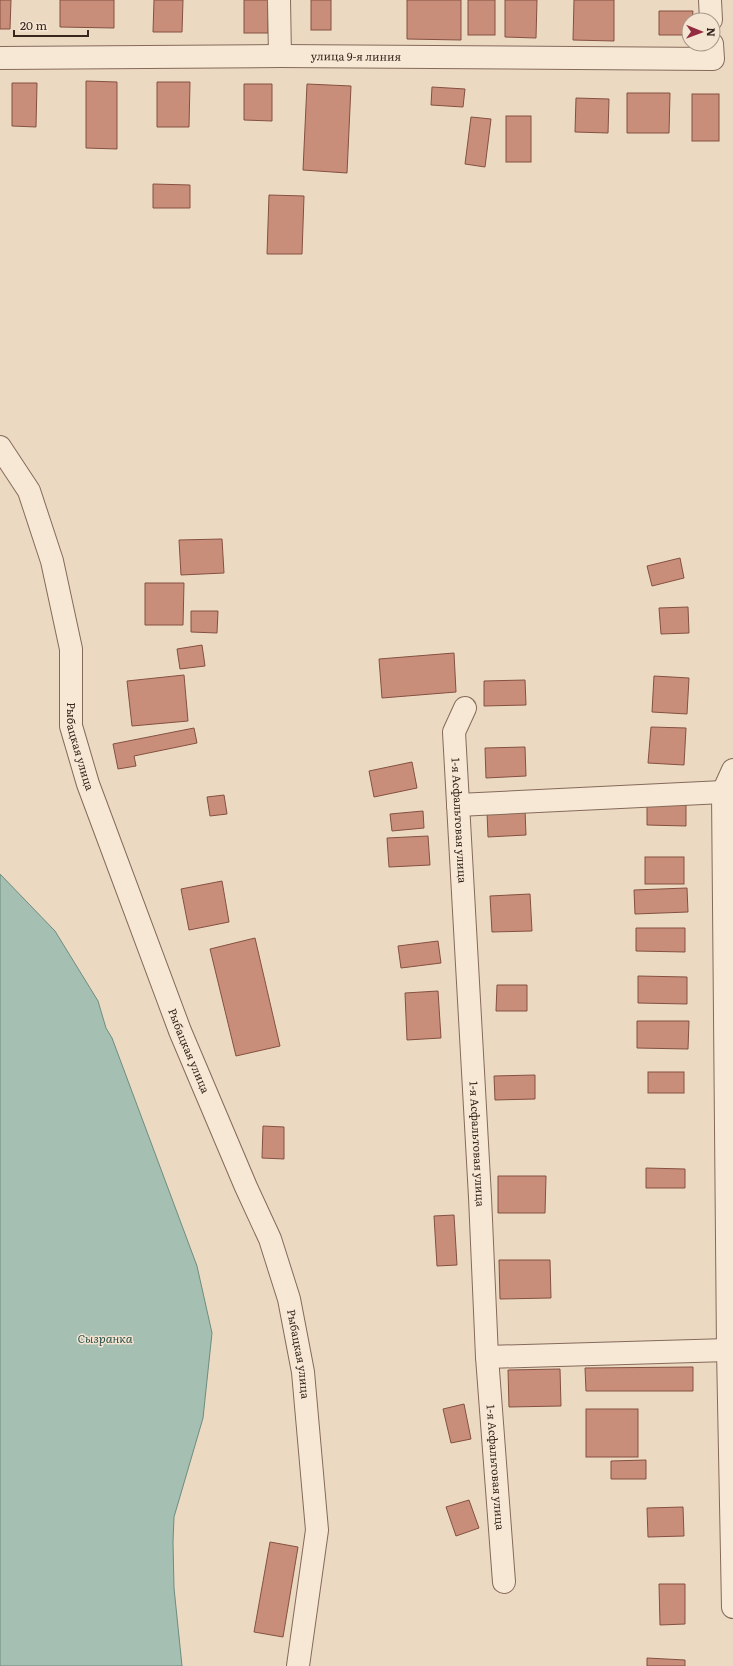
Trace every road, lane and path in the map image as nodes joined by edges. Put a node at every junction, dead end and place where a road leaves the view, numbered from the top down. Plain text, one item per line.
1 (279, 0) edge
2 (710, 0) edge
3 (711, 12) edge
4 (681, 51) edge
5 (280, 56) junction
6 (0, 58) edge
7 (0, 448) edge
8 (465, 708) dead end
9 (733, 770) edge
10 (723, 792) junction
11 (458, 804) junction
12 (728, 1350) junction
13 (487, 1357) junction
14 (504, 1582) dead end
15 (733, 1607) edge
16 (298, 1666) edge

1 - 5 street
2 - 3 street
4 - 5 street, улица 9-я линия
5 - 6 street, улица 9-я линия
7 - 16 street, Рыбацкая улица
8 - 11 street, 1-я Асфальтовая улица
9 - 10 street
10 - 11 street
10 - 12 street
11 - 13 street, 1-я Асфальтовая улица
12 - 13 street
12 - 15 street
13 - 14 street, 1-я Асфальтовая улица

